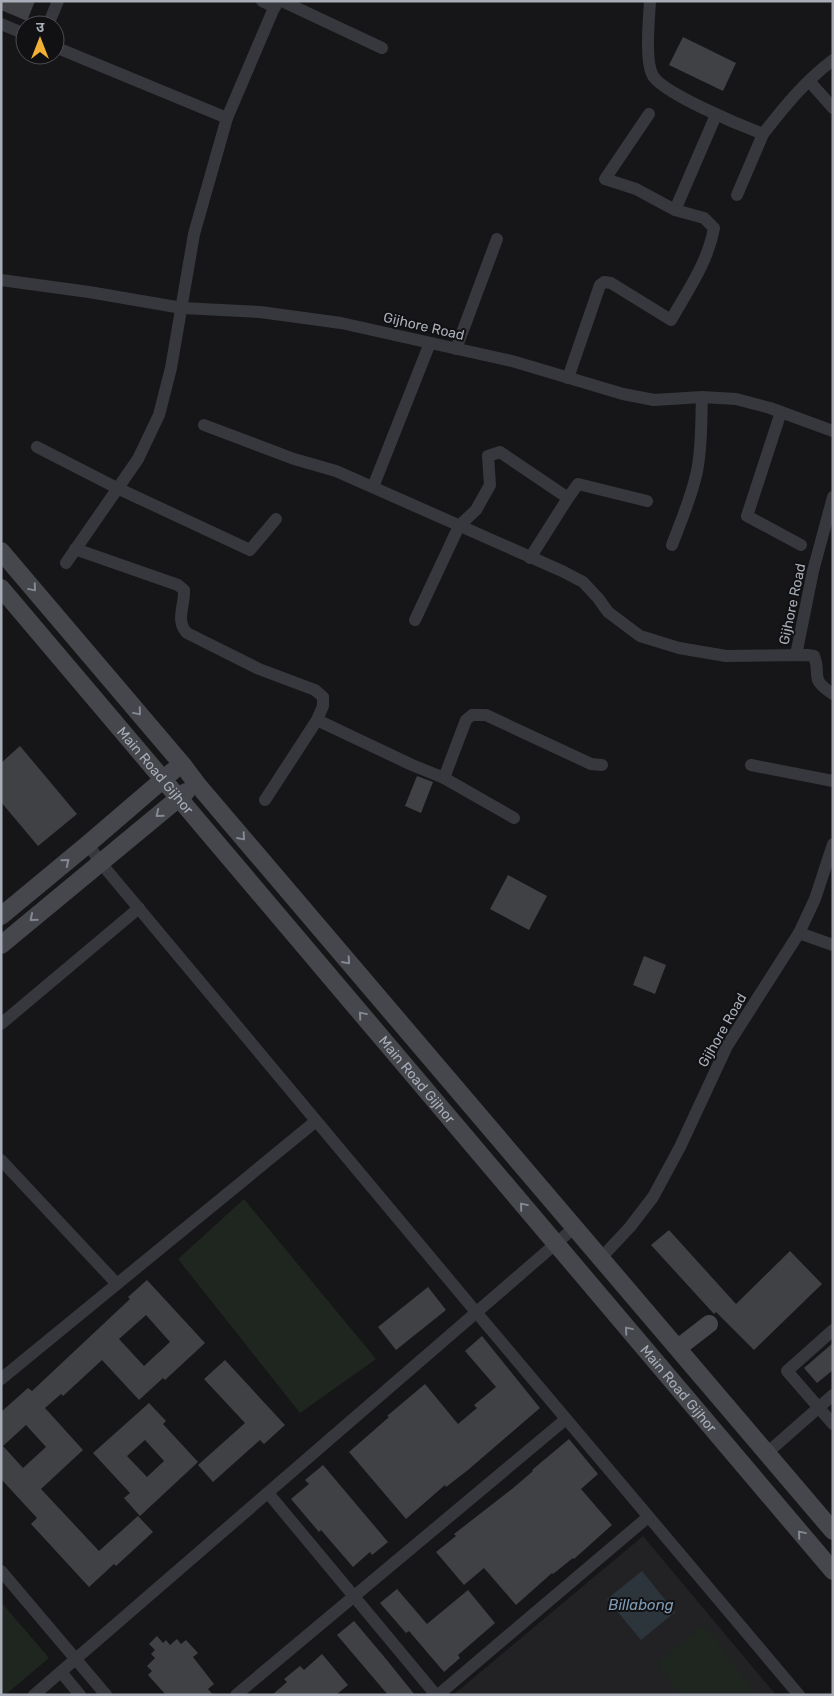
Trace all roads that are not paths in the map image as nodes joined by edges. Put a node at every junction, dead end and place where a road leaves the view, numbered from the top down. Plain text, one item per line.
1 (58, 1) edge
2 (262, 1) edge
3 (650, 1) edge
4 (278, 3) edge
5 (52, 15) edge
6 (1, 24) edge
7 (15, 30) edge
8 (382, 48) dead end
9 (65, 51) edge
10 (833, 60) edge
11 (809, 81) junction
12 (833, 108) edge
13 (649, 114) dead end
14 (716, 115) junction
15 (227, 118) junction
16 (763, 134) junction
17 (737, 195) dead end
18 (675, 210) junction
19 (497, 239) dead end
20 (1, 280) edge
21 (182, 308) junction
22 (430, 343) junction
23 (456, 349) junction
24 (568, 378) junction
25 (702, 397) junction
26 (782, 412) junction
27 (204, 425) dead end
28 (833, 431) edge
29 (37, 447) dead end
30 (373, 487) junction
31 (117, 488) junction
32 (833, 497) edge
33 (568, 498) junction
34 (647, 501) dead end
35 (276, 519) dead end
36 (459, 526) junction
37 (672, 545) dead end
38 (801, 545) dead end
39 (75, 549) junction
40 (1, 551) edge
41 (530, 558) junction
42 (66, 564) dead end
43 (1, 588) edge
44 (415, 620) dead end
45 (796, 655) junction
46 (833, 694) edge
47 (317, 720) junction
48 (182, 764) junction
49 (602, 765) dead end
50 (751, 765) dead end
51 (444, 778) junction
52 (164, 779) junction
53 (833, 781) edge
54 (197, 784) junction
55 (179, 798) junction
56 (265, 800) dead end
57 (514, 818) dead end
58 (88, 844) junction
59 (833, 844) edge
60 (100, 862) junction
61 (830, 866) edge
62 (139, 908) junction
63 (1, 916) edge
64 (799, 933) junction
65 (1, 945) edge
66 (833, 945) edge
67 (1, 1024) edge
68 (316, 1121) junction
69 (1, 1160) edge
70 (575, 1227) junction
71 (556, 1244) junction
72 (601, 1258) junction
73 (117, 1284) junction
74 (476, 1312) junction
75 (709, 1324) dead end
76 (833, 1330) edge
77 (678, 1348) junction
78 (1, 1379) edge
79 (833, 1395) edge
80 (818, 1407) junction
81 (566, 1419) junction
82 (833, 1424) edge
83 (767, 1453) junction
84 (268, 1493) junction
85 (648, 1517) junction
86 (833, 1531) edge
87 (1, 1571) edge
88 (833, 1571) edge
89 (354, 1596) junction
90 (76, 1659) junction
91 (61, 1672) junction
92 (238, 1694) edge
93 (34, 1695) edge
94 (80, 1695) edge
95 (106, 1695) edge
96 (437, 1695) edge
97 (799, 1695) edge

1 - 5 street
2 - 4 street
3 - 14 street
4 - 8 street
4 - 15 street
6 - 7 street
9 - 15 street
10 - 11 street
11 - 12 street
11 - 16 street
13 - 18 street
14 - 16 street
14 - 18 street
15 - 21 street
16 - 17 street
18 - 24 street
19 - 23 street
20 - 21 street, Gijhore Road
21 - 22 street, Gijhore Road
21 - 31 street
22 - 23 street, Gijhore Road
22 - 30 street
23 - 24 street, Gijhore Road
24 - 25 street, Gijhore Road
25 - 26 street, Gijhore Road
25 - 37 street
26 - 28 street, Gijhore Road
26 - 38 street
27 - 30 street
29 - 31 street
30 - 36 street
31 - 35 street
31 - 39 street
32 - 45 street, Gijhore Road
33 - 34 street
33 - 36 street
33 - 41 street
36 - 41 street
36 - 44 street
39 - 42 street
39 - 47 street
40 -> 48 street, Main Road Gijhor
41 - 45 street
43 - 52 street, Main Road Gijhor
45 - 46 street, Gijhore Road
47 - 51 street
47 - 56 street
48 - 52 street
48 - 54 street, Main Road Gijhor
49 - 51 street
50 - 53 street
51 - 57 street
52 - 55 street, Main Road Gijhor
52 - 58 street
54 - 55 street
54 -> 70 street, Main Road Gijhor
55 -> 60 street
71 -> 55 street, Main Road Gijhor
58 - 60 street
63 -> 58 street
59 - 61 street, Gijhore Road
60 - 62 street
60 -> 65 street
61 - 64 street, Gijhore Road
62 - 67 street
62 - 68 street
64 - 66 street
64 - 72 street, Gijhore Road
68 - 73 street
68 - 74 street
69 - 73 street
70 - 71 street
70 - 72 street, Main Road Gijhor
71 - 74 street
88 -> 71 street, Main Road Gijhor
72 - 77 street, Main Road Gijhor
73 - 78 street
74 - 81 street
74 - 84 street
75 - 77 street
76 - 80 street
77 - 83 street, Main Road Gijhor
79 - 80 street
80 - 82 street
80 - 83 street
81 - 85 street
81 - 89 street
83 - 86 street, Main Road Gijhor
84 - 89 street
84 - 90 street
85 - 96 street
85 - 97 street
87 - 90 street
89 - 92 street
89 - 96 street
90 - 91 street
90 - 95 street
91 - 93 street
91 - 94 street

